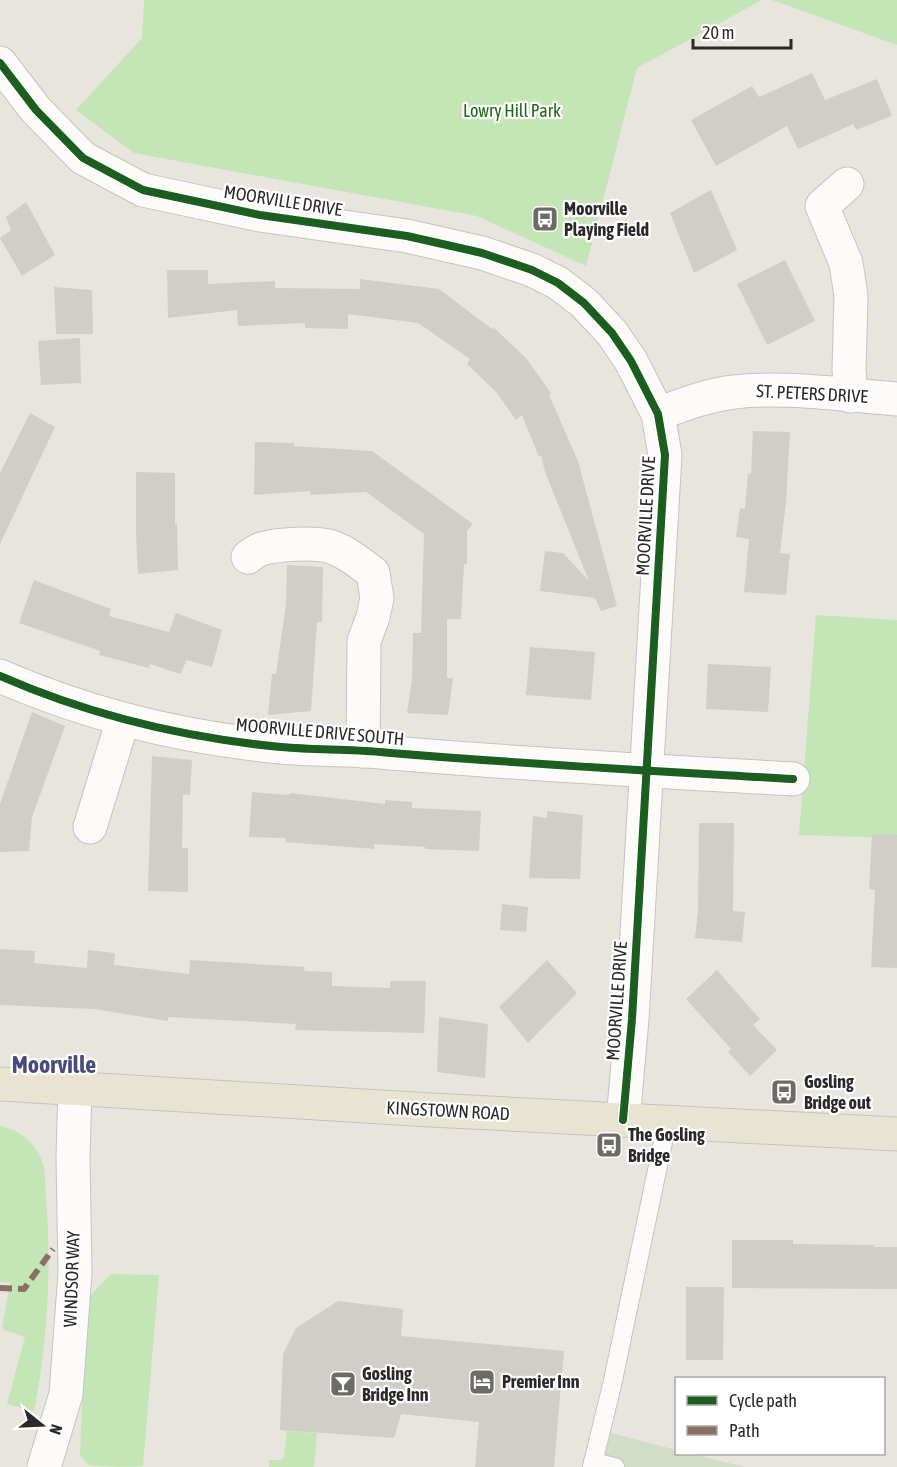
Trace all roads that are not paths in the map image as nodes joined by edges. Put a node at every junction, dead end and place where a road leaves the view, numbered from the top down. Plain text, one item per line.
1 (0, 63) edge
2 (847, 184) dead end
3 (851, 396) junction
4 (897, 399) edge
5 (658, 414) junction
6 (248, 556) dead end
7 (0, 676) edge
8 (123, 720) junction
9 (363, 751) junction
10 (646, 770) junction
11 (793, 779) dead end
12 (90, 827) dead end
13 (0, 1084) edge
14 (75, 1088) junction
15 (623, 1120) junction
16 (667, 1123) junction
17 (897, 1134) edge
18 (592, 1465) edge
19 (44, 1467) edge
20 (615, 1467) edge

1 - 5 street, MOORVILLE DRIVE
2 - 3 street
3 - 4 street, ST. PETERS DRIVE
3 - 5 street, ST. PETERS DRIVE
5 - 10 street, MOORVILLE DRIVE
6 - 9 street, MOORVILLE DRIVE SOUTH
7 - 8 street, MOORVILLE DRIVE SOUTH
8 - 9 street, MOORVILLE DRIVE SOUTH
8 - 12 street
9 - 10 street, MOORVILLE DRIVE SOUTH
10 - 11 street, MOORVILLE DRIVE SOUTH
10 - 15 street, MOORVILLE DRIVE
13 - 14 main road, KINGSTOWN ROAD
14 - 15 main road, KINGSTOWN ROAD
14 - 19 street, WINDSOR WAY
15 - 16 main road, KINGSTOWN ROAD
16 - 17 main road, KINGSTOWN ROAD
16 - 18 lane
18 - 20 lane

